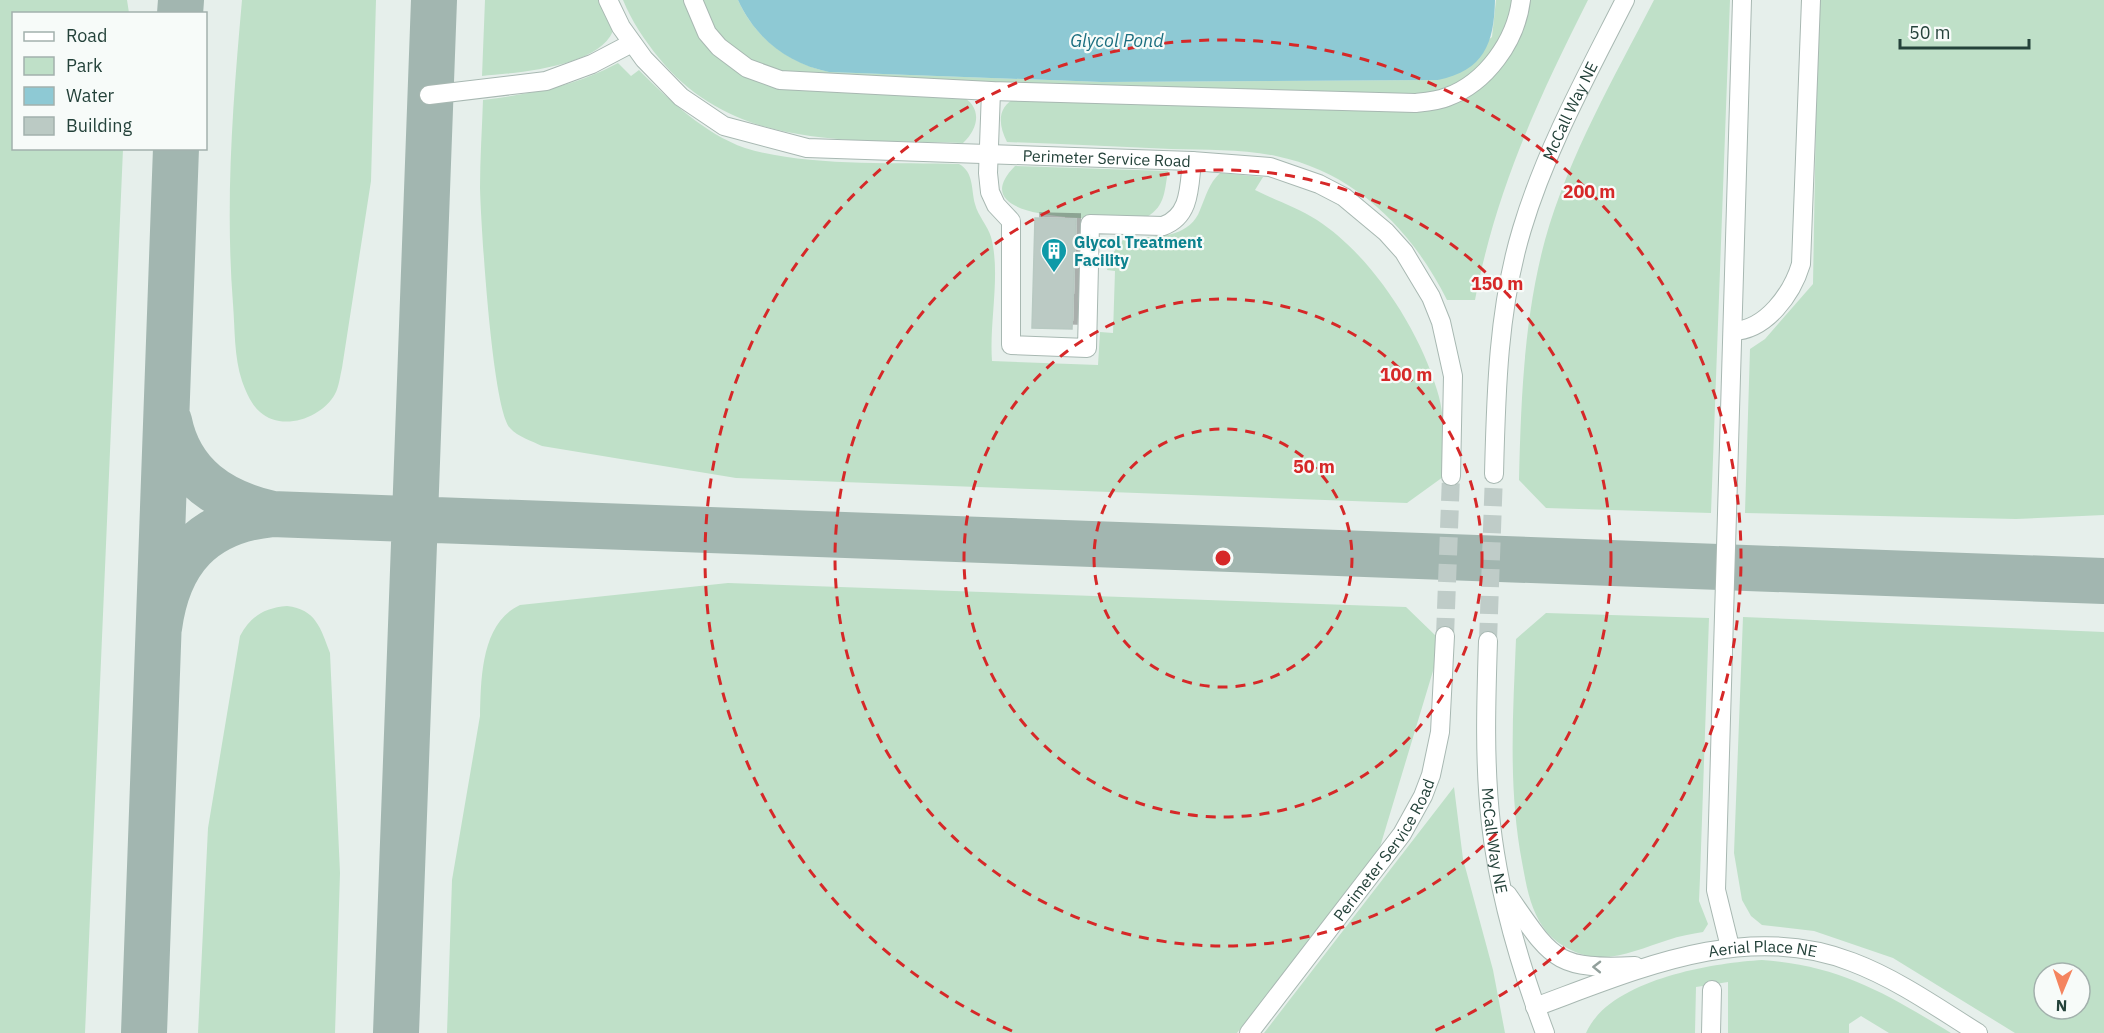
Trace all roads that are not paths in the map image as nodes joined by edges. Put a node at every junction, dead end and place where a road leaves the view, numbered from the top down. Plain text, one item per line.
1 (608, 0) edge
2 (693, 0) edge
3 (1521, 0) edge
4 (1625, 0) edge
5 (1742, 0) edge
6 (1811, 0) edge
7 (632, 43) junction
8 (992, 92) junction
9 (429, 96) dead end
10 (989, 154) junction
11 (1192, 161) junction
12 (1733, 331) junction
13 (1494, 474) tunnel mouth
14 (1450, 476) tunnel mouth
15 (1445, 636) tunnel mouth
16 (1488, 640) tunnel mouth
17 (1503, 889) junction
18 (1730, 947) junction
19 (1655, 965) junction
20 (1712, 990) dead end
21 (1535, 1007) junction
22 (1249, 1033) edge
23 (1545, 1033) edge
24 (1711, 1033) edge
25 (1978, 1033) edge

1 - 7 street, Perimeter Service Road
2 - 8 street
3 - 8 street
4 - 13 street, McCall Way NE
5 - 12 street
6 - 12 street
7 - 9 street
7 - 10 street, Perimeter Service Road
8 - 10 street
10 - 11 street, Perimeter Service Road
10 - 11 street
11 - 14 street, Perimeter Service Road
12 - 18 street
15 - 22 street, Perimeter Service Road
16 - 17 street, McCall Way NE
19 -> 17 street
17 - 21 street, McCall Way NE
18 - 19 street, Aerial Place NE
18 - 25 street, Aerial Place NE
19 - 21 street, Aerial Place NE
20 - 24 street
21 - 23 street, McCall Way NE

